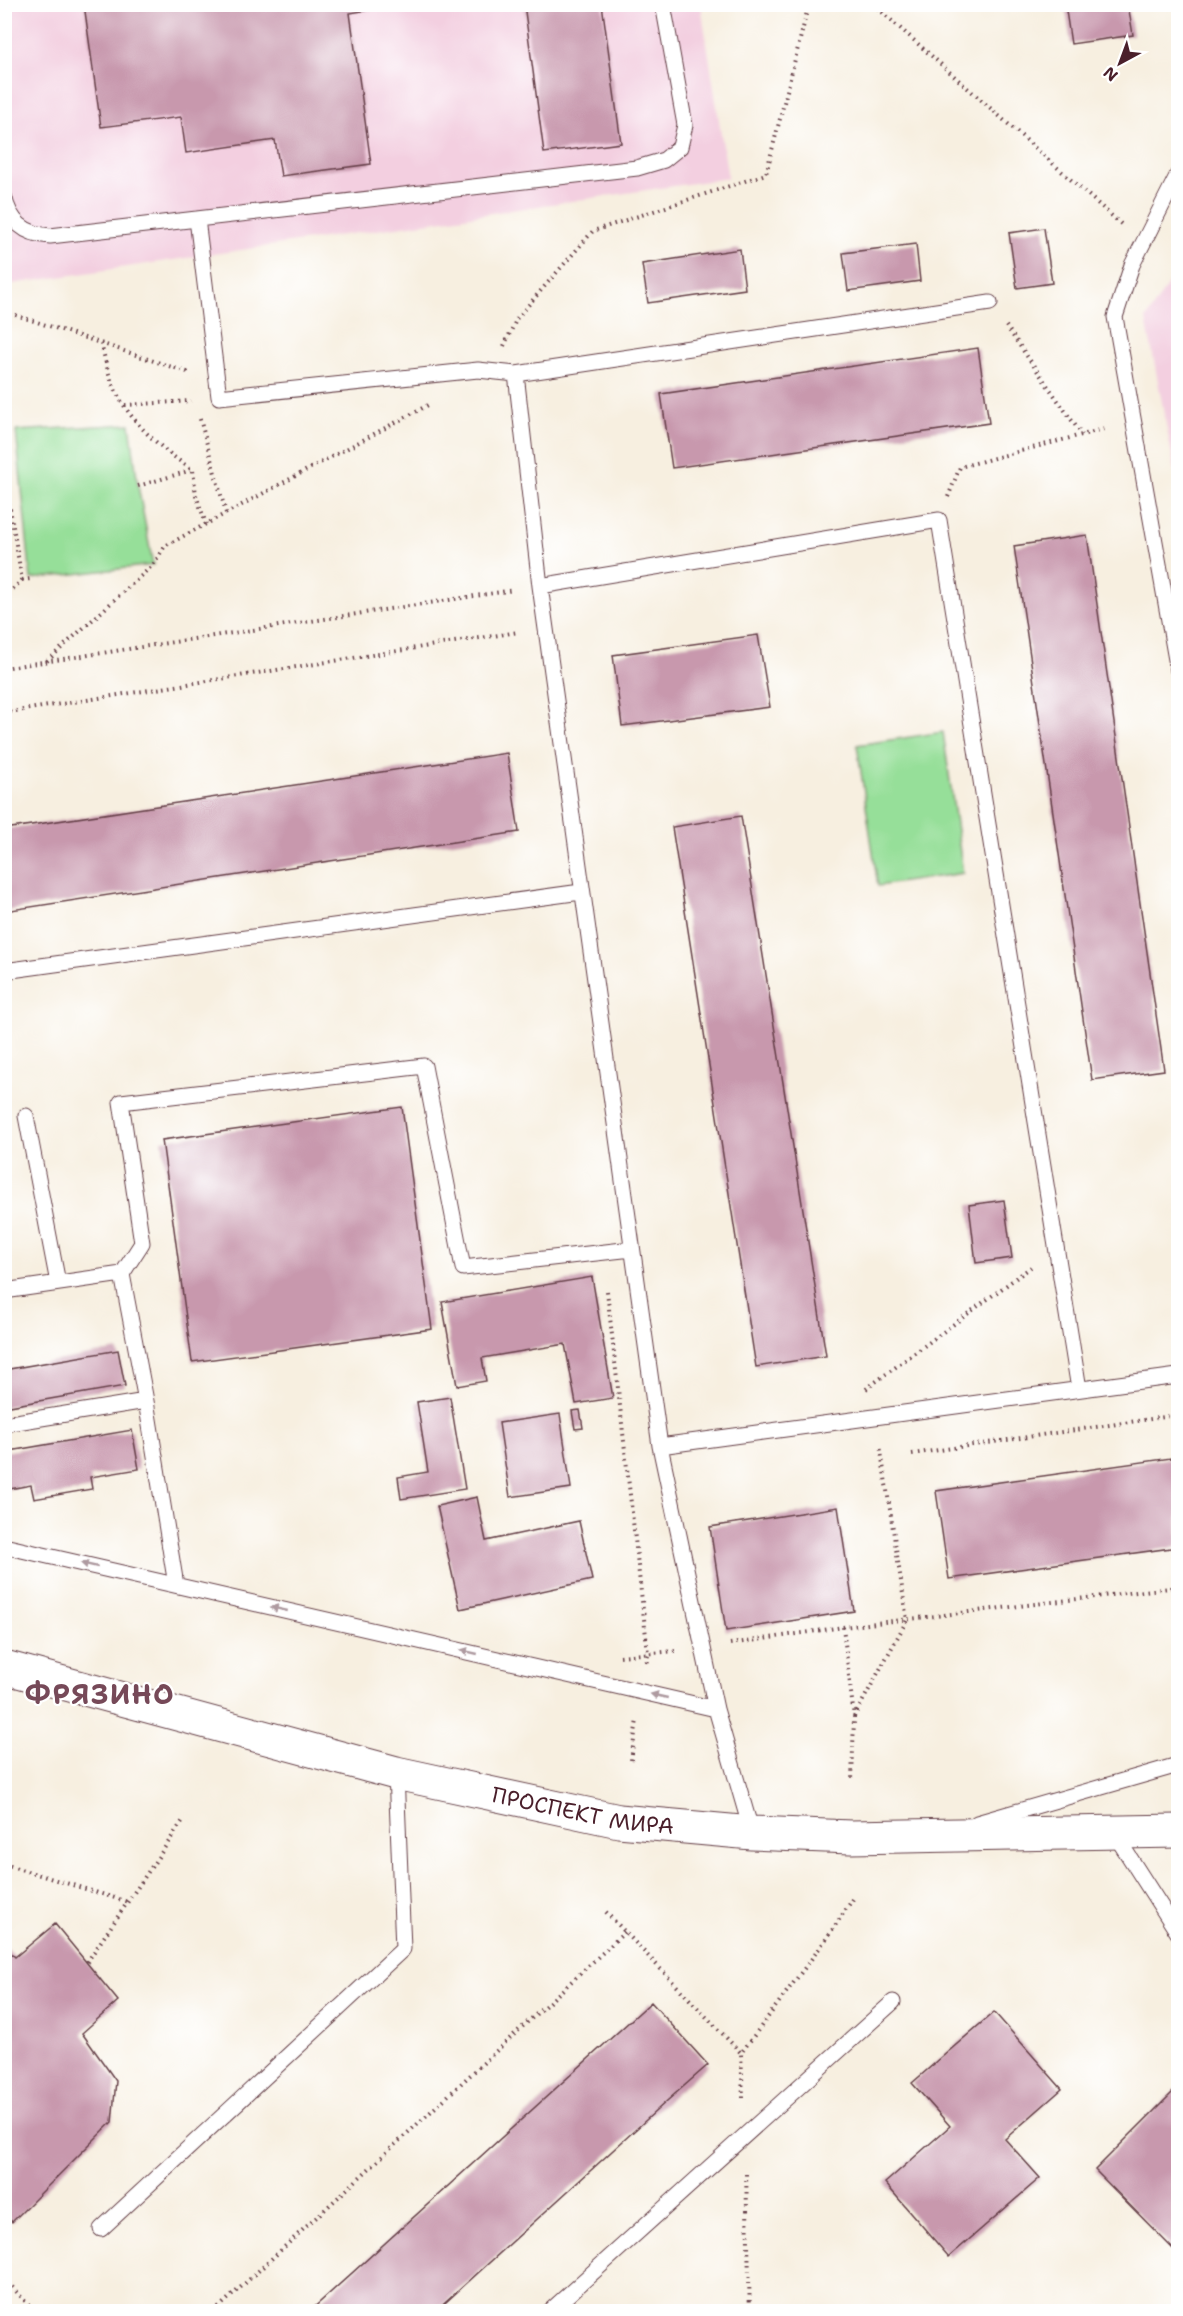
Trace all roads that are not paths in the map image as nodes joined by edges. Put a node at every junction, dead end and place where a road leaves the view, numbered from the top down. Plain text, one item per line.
1 (663, 4) edge
2 (1179, 174) edge
3 (4, 196) edge
4 (197, 219) junction
5 (990, 303) road end
6 (516, 374) junction
7 (540, 586) junction
8 (1179, 671) edge
9 (581, 892) junction
10 (4, 971) edge
11 (26, 1116) dead end
12 (632, 1249) junction
13 (122, 1274) junction
14 (58, 1283) junction
15 (4, 1291) edge
16 (1179, 1376) edge
17 (1078, 1389) junction
18 (146, 1401) junction
19 (4, 1424) edge
20 (660, 1446) junction
21 (4, 1546) edge
22 (176, 1585) junction
23 (4, 1667) edge
24 (716, 1709) junction
25 (1179, 1765) edge
26 (396, 1773) junction
27 (1179, 1831) edge
28 (752, 1833) junction
29 (1114, 1833) junction
30 (933, 1836) junction
31 (1179, 1933) edge
32 (893, 2002) dead end
33 (101, 2229) dead end
34 (549, 2312) edge

1 - 4 lane
2 - 8 lane
3 - 4 lane
4 - 6 lane
5 - 6 lane
6 - 7 lane
7 - 9 lane
7 - 17 lane
9 - 10 lane
9 - 12 lane
11 - 14 lane
12 - 13 lane
12 - 20 lane
13 - 14 lane
13 - 18 lane
14 - 15 lane
16 - 17 lane
17 - 20 lane
18 - 19 lane
18 - 22 lane
20 - 24 lane
22 -> 21 lane
24 -> 22 lane
23 - 26 main road, ПРОСПЕКТ МИРА
24 - 28 lane
25 - 30 lane
26 - 28 main road, ПРОСПЕКТ МИРА
26 - 33 lane
27 - 29 main road, ПРОСПЕКТ МИРА
28 - 30 main road, ПРОСПЕКТ МИРА
29 - 30 main road, ПРОСПЕКТ МИРА
29 - 31 lane
32 - 34 lane

